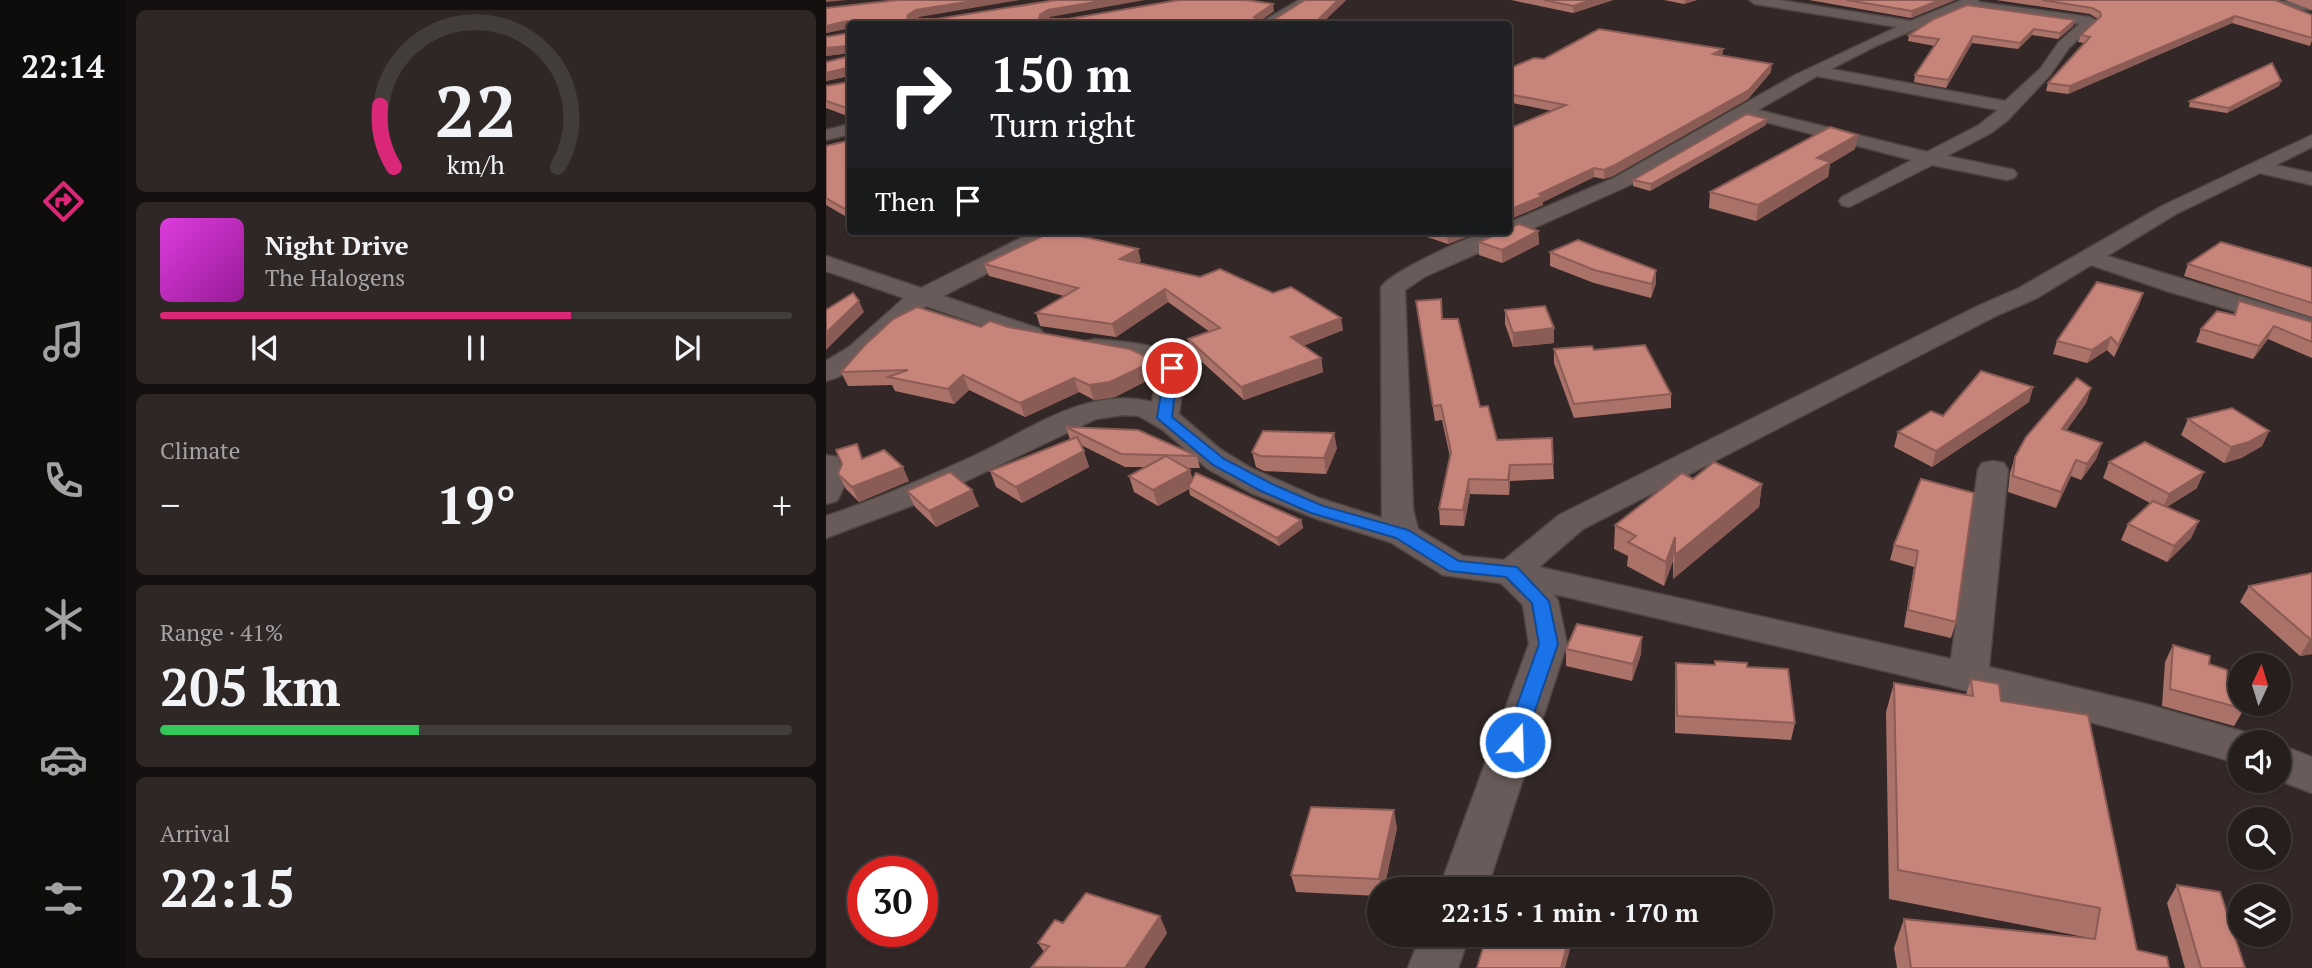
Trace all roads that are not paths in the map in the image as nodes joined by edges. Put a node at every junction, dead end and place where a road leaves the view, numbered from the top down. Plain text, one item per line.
1 (1308, 0) edge
2 (1755, 0) edge
3 (1968, 2) edge
4 (2272, 3) edge
5 (1272, 5) edge
6 (2312, 6) edge
7 (1292, 7) junction
8 (2312, 18) edge
9 (1270, 21) edge
10 (1911, 25) junction
11 (1816, 71) junction
12 (2009, 107) junction
13 (1745, 111) junction
14 (847, 130) edge
15 (826, 135) edge
16 (2312, 140) edge
17 (1931, 159) junction
18 (2258, 167) junction
19 (2007, 174) dead end
20 (2312, 179) edge
21 (1849, 201) dead end
22 (1512, 229) edge
23 (1044, 235) edge
24 (1499, 235) edge
25 (2088, 257) junction
26 (826, 263) edge
27 (922, 297) junction
28 (2312, 326) edge
29 (826, 373) edge
30 (1164, 418) junction
31 (826, 464) edge
32 (1993, 470) dead end
33 (826, 494) edge
34 (826, 527) edge
35 (1402, 534) junction
36 (1511, 572) junction
37 (1968, 677) junction
38 (2228, 744) edge
39 (2291, 766) edge
40 (2312, 775) edge
41 (1467, 877) edge
42 (1441, 947) edge
43 (1433, 968) edge

1 - 7 street
2 - 10 street
3 - 10 street
3 - 12 street
4 - 6 street
4 - 8 street
5 - 7 street
7 - 9 street
10 - 11 street
11 - 12 street
11 - 13 street
12 - 17 street
13 - 17 street
13 - 22 street
14 - 15 street
16 - 18 street
17 - 19 street
17 - 21 street
18 - 20 street
18 - 25 street
23 - 27 street
24 - 35 street
25 - 28 street
25 - 36 street
26 - 27 street
27 - 29 street
27 - 30 street
30 - 34 street
30 - 35 street
31 - 33 street
32 - 37 street
35 - 36 street
36 - 37 street
36 - 41 street
37 - 38 street
39 - 40 street
42 - 43 street

